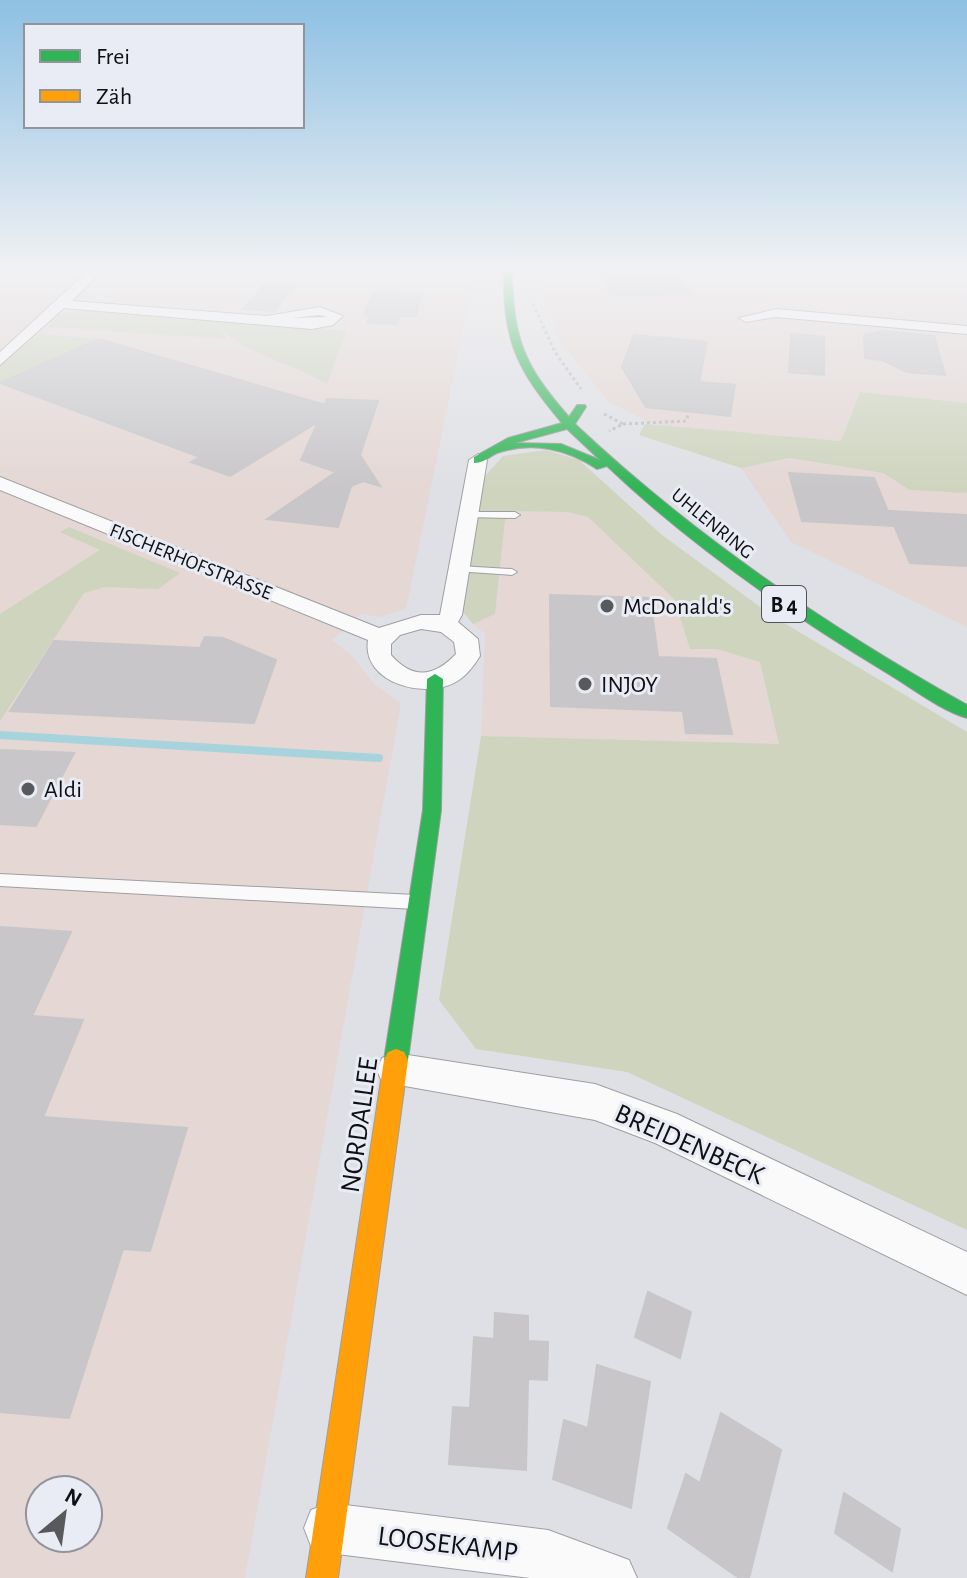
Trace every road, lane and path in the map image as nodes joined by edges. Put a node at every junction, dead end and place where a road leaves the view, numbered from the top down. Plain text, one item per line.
1 (20, 342) edge
2 (515, 342) edge
3 (550, 342) edge
4 (0, 360) edge
5 (537, 385) junction
6 (579, 399) junction
7 (600, 411) dead end
8 (688, 415) dead end
9 (569, 424) junction
10 (623, 424) junction
11 (505, 429) junction
12 (608, 431) junction
13 (484, 456) junction
14 (0, 483) edge
15 (470, 515) junction
16 (515, 515) dead end
17 (713, 524) dead end
18 (679, 530) junction
19 (459, 569) junction
20 (512, 572) dead end
21 (444, 625) junction
22 (383, 638) junction
23 (435, 679) junction
24 (967, 712) edge
25 (0, 880) edge
26 (419, 902) junction
27 (395, 1070) junction
28 (967, 1274) edge
29 (329, 1528) junction
30 (322, 1578) edge
31 (611, 1578) edge

1 - 4 street
2 - 5 main road, B 4
3 - 6 path
5 - 9 main road, B 4
5 - 11 main road
6 - 9 main road
6 - 12 main road, UHLENRING
7 - 10 path
8 - 10 path
9 - 11 main road
9 - 12 main road
9 - 13 main road
9 - 18 main road, UHLENRING / B 4
10 - 12 path
11 - 13 main road
12 - 17 main road, UHLENRING
13 - 15 street
13 - 18 main road
14 - 22 street, FISCHERHOFSTRASSE
15 - 16 lane
15 - 19 street
18 - 24 main road, UHLENRING / B 4
19 - 20 lane
19 - 21 street
21 - 22 street
21 - 23 street
22 - 23 street
23 - 26 main road, NORDALLEE
25 - 26 lane
26 - 27 main road, NORDALLEE
27 - 28 street, BREIDENBECK
27 - 29 main road, NORDALLEE
29 - 30 main road, NORDALLEE
29 - 31 street, LOOSEKAMP

